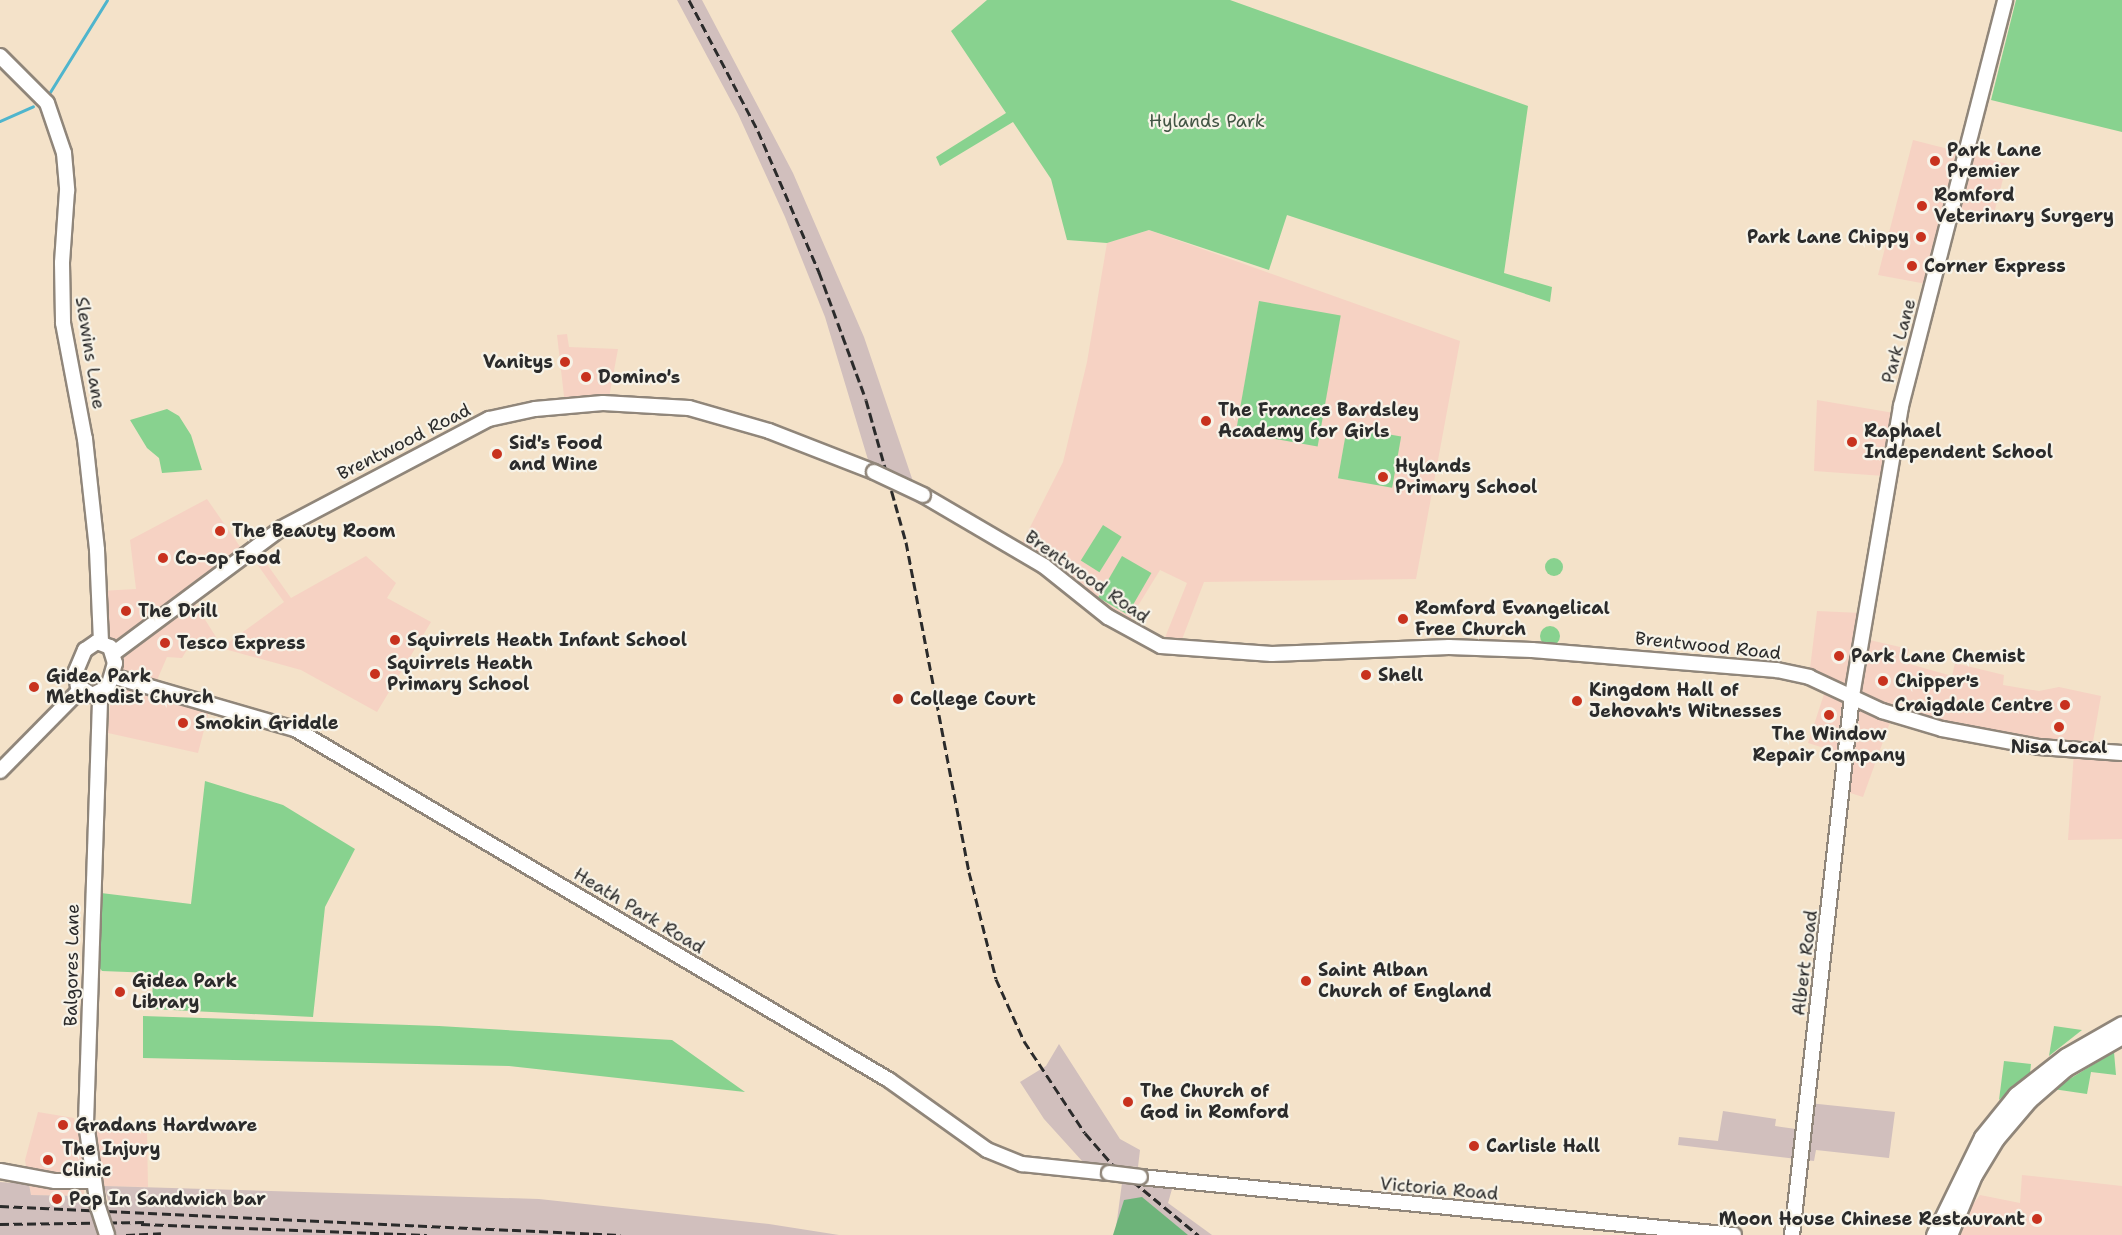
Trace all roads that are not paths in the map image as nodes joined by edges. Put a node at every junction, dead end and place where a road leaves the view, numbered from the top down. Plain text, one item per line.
1 (2005, 0) edge
2 (0, 56) edge
3 (101, 642) junction
4 (114, 653) junction
5 (112, 676) junction
6 (81, 689) junction
7 (99, 694) junction
8 (1852, 696) junction
9 (2122, 753) edge
10 (0, 771) edge
11 (2122, 1024) edge
12 (2122, 1036) edge
13 (0, 1171) edge
14 (1140, 1177) joint
15 (92, 1181) junction
16 (1961, 1206) junction
17 (1937, 1233) edge
18 (107, 1235) edge
19 (1734, 1235) edge
20 (1792, 1235) edge
21 (1954, 1235) edge

1 - 8 street, Park Lane
2 - 3 street, Slewins Lane
3 - 4 street
3 - 6 street
4 - 5 street
4 - 8 street, Brentwood Road, bridge
5 - 7 street
5 - 14 street, Heath Park Road, bridge
6 - 7 street
6 - 10 street
7 - 15 street, Balgores Lane
8 - 9 street, Brentwood Road
8 - 20 street, Albert Road
11 - 17 main road
12 - 16 main road
13 - 15 street
14 - 19 street, Victoria Road
15 - 18 street, Balgores Lane, bridge
16 - 17 main road
16 - 21 main road

